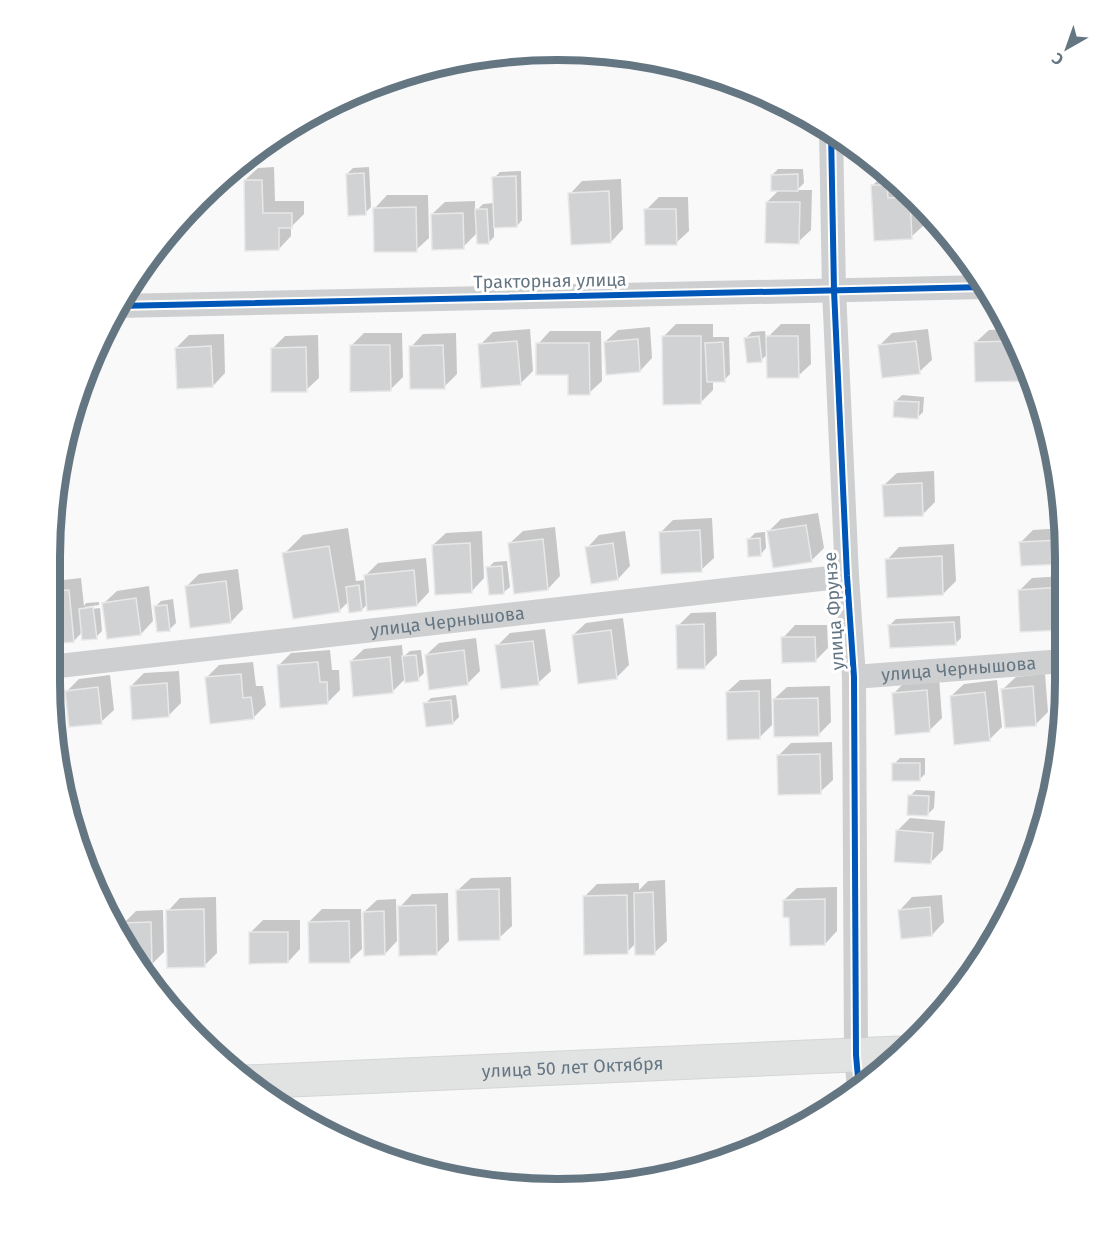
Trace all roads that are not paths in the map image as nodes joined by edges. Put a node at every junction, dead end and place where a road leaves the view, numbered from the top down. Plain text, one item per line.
1 (831, 142) edge
2 (975, 287) edge
3 (834, 290) junction
4 (129, 306) edge
5 (847, 576) junction
6 (1055, 662) edge
7 (60, 666) edge
8 (854, 677) junction
9 (889, 1053) edge
10 (856, 1054) junction
11 (858, 1077) edge
12 (262, 1081) edge

1 - 3 street, улица Фрунзе
2 - 3 street, Тракторная улица
3 - 4 street, Тракторная улица
3 - 5 street, улица Фрунзе
5 - 7 street, улица Чернышова
5 - 8 street, улица Фрунзе
6 - 8 street, улица Чернышова
8 - 10 street, улица Фрунзе
9 - 10 main road, улица 50 лет Октября
10 - 11 street, улица Фрунзе
10 - 12 main road, улица 50 лет Октября

